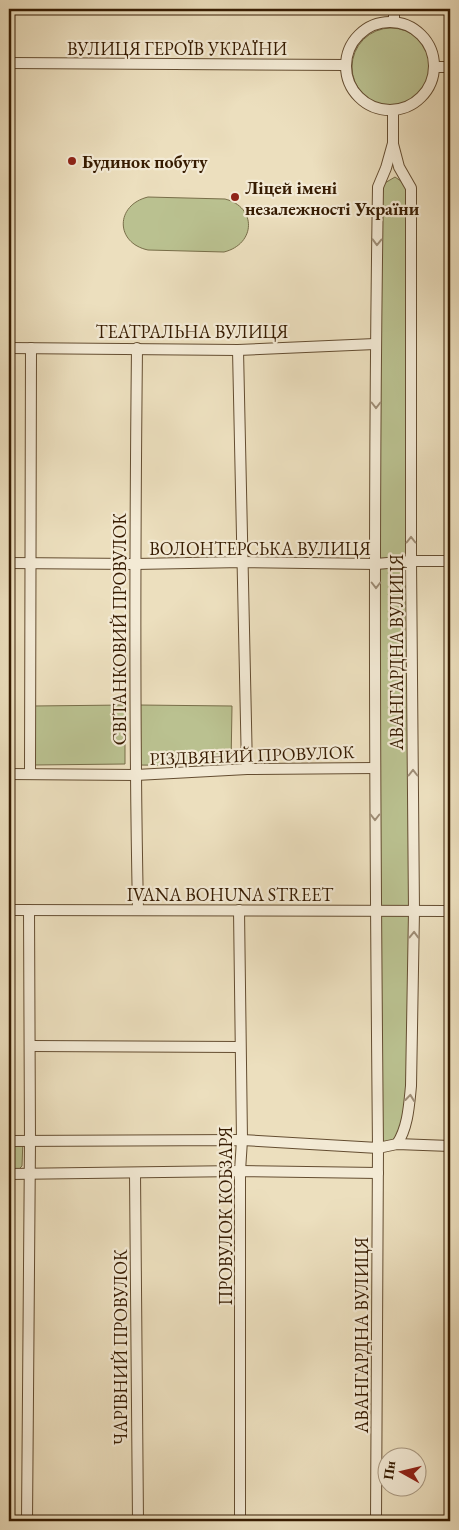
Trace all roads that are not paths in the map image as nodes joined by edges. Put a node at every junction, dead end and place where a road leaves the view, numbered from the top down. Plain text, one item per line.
1 (394, 9) edge
2 (394, 22) junction
3 (9, 63) edge
4 (346, 65) junction
5 (434, 67) junction
6 (450, 67) edge
7 (393, 110) junction
8 (392, 143) junction
9 (376, 344) junction
10 (9, 348) edge
11 (30, 348) junction
12 (137, 348) junction
13 (238, 350) junction
14 (411, 561) junction
15 (450, 561) edge
16 (243, 562) junction
17 (9, 563) edge
18 (29, 564) junction
19 (135, 564) junction
20 (376, 564) junction
21 (375, 768) junction
22 (247, 769) junction
23 (9, 774) edge
24 (30, 774) junction
25 (136, 775) junction
26 (9, 910) edge
27 (29, 910) junction
28 (138, 910) junction
29 (238, 910) junction
30 (376, 911) junction
31 (414, 911) junction
32 (450, 911) edge
33 (30, 1046) junction
34 (240, 1047) junction
35 (242, 1140) junction
36 (9, 1141) edge
37 (30, 1141) junction
38 (397, 1144) junction
39 (450, 1146) edge
40 (378, 1148) junction
41 (240, 1171) junction
42 (135, 1173) junction
43 (378, 1173) junction
44 (9, 1174) edge
45 (30, 1174) junction
46 (26, 1521) edge
47 (138, 1521) edge
48 (240, 1521) edge
49 (376, 1521) edge

1 - 2 street
2 - 4 street
2 - 5 street
3 - 4 street, ВУЛИЦЯ ГЕРОЇВ УКРАЇНИ
4 - 7 street
5 - 6 street
5 - 7 street
7 - 8 street, АВАНГАРДНА ВУЛИЦЯ
8 -> 9 street, АВАНГАРДНА ВУЛИЦЯ
14 -> 8 street, АВАНГАРДНА ВУЛИЦЯ
9 - 13 street, ТЕАТРАЛЬНА ВУЛИЦЯ
9 -> 20 street, АВАНГАРДНА ВУЛИЦЯ
10 - 11 street, ТЕАТРАЛЬНА ВУЛИЦЯ
11 - 12 street, ТЕАТРАЛЬНА ВУЛИЦЯ
11 - 18 street
12 - 13 street, ТЕАТРАЛЬНА ВУЛИЦЯ
12 - 19 street, СВІТАНКОВИЙ ПРОВУЛОК
13 - 16 street
14 - 15 street, ВОЛОНТЕРСЬКА ВУЛИЦЯ
14 - 20 street, ВОЛОНТЕРСЬКА ВУЛИЦЯ
31 -> 14 street, АВАНГАРДНА ВУЛИЦЯ
16 - 19 street, ВОЛОНТЕРСЬКА ВУЛИЦЯ
16 - 20 street, ВОЛОНТЕРСЬКА ВУЛИЦЯ
16 - 22 street
17 - 18 street, ВОЛОНТЕРСЬКА ВУЛИЦЯ
18 - 19 street, ВОЛОНТЕРСЬКА ВУЛИЦЯ
18 - 24 street
19 - 25 street, СВІТАНКОВИЙ ПРОВУЛОК
20 -> 21 street, АВАНГАРДНА ВУЛИЦЯ
21 - 22 street, РІЗДВЯНИЙ ПРОВУЛОК
21 -> 30 street, АВАНГАРДНА ВУЛИЦЯ
22 - 25 street, РІЗДВЯНИЙ ПРОВУЛОК
23 - 24 street, РІЗДВЯНИЙ ПРОВУЛОК
24 - 25 street, РІЗДВЯНИЙ ПРОВУЛОК
25 - 28 street, СВІТАНКОВИЙ ПРОВУЛОК
26 - 27 street, IVANA BOHUNA STREET
27 - 28 street, IVANA BOHUNA STREET
27 - 33 street
28 - 29 street, IVANA BOHUNA STREET
29 - 30 street, IVANA BOHUNA STREET
29 - 34 street, ПРОВУЛОК КОБЗАРЯ
30 - 31 street, IVANA BOHUNA STREET
30 - 40 street, АВАНГАРДНА ВУЛИЦЯ
31 - 32 street, IVANA BOHUNA STREET
38 -> 31 street, АВАНГАРДНА ВУЛИЦЯ
33 - 34 street
33 - 37 street
34 - 35 street, ПРОВУЛОК КОБЗАРЯ
35 - 37 street
35 - 40 street
35 - 41 street, ПРОВУЛОК КОБЗАРЯ
36 - 37 street
37 - 45 street
38 - 39 street
38 - 40 street
40 - 43 street, АВАНГАРДНА ВУЛИЦЯ
41 - 42 street
41 - 43 street
41 - 48 street, ПРОВУЛОК КОБЗАРЯ
42 - 45 street
42 - 47 street, ЧАРІВНИЙ ПРОВУЛОК
43 - 49 street, АВАНГАРДНА ВУЛИЦЯ
44 - 45 street
45 - 46 street

